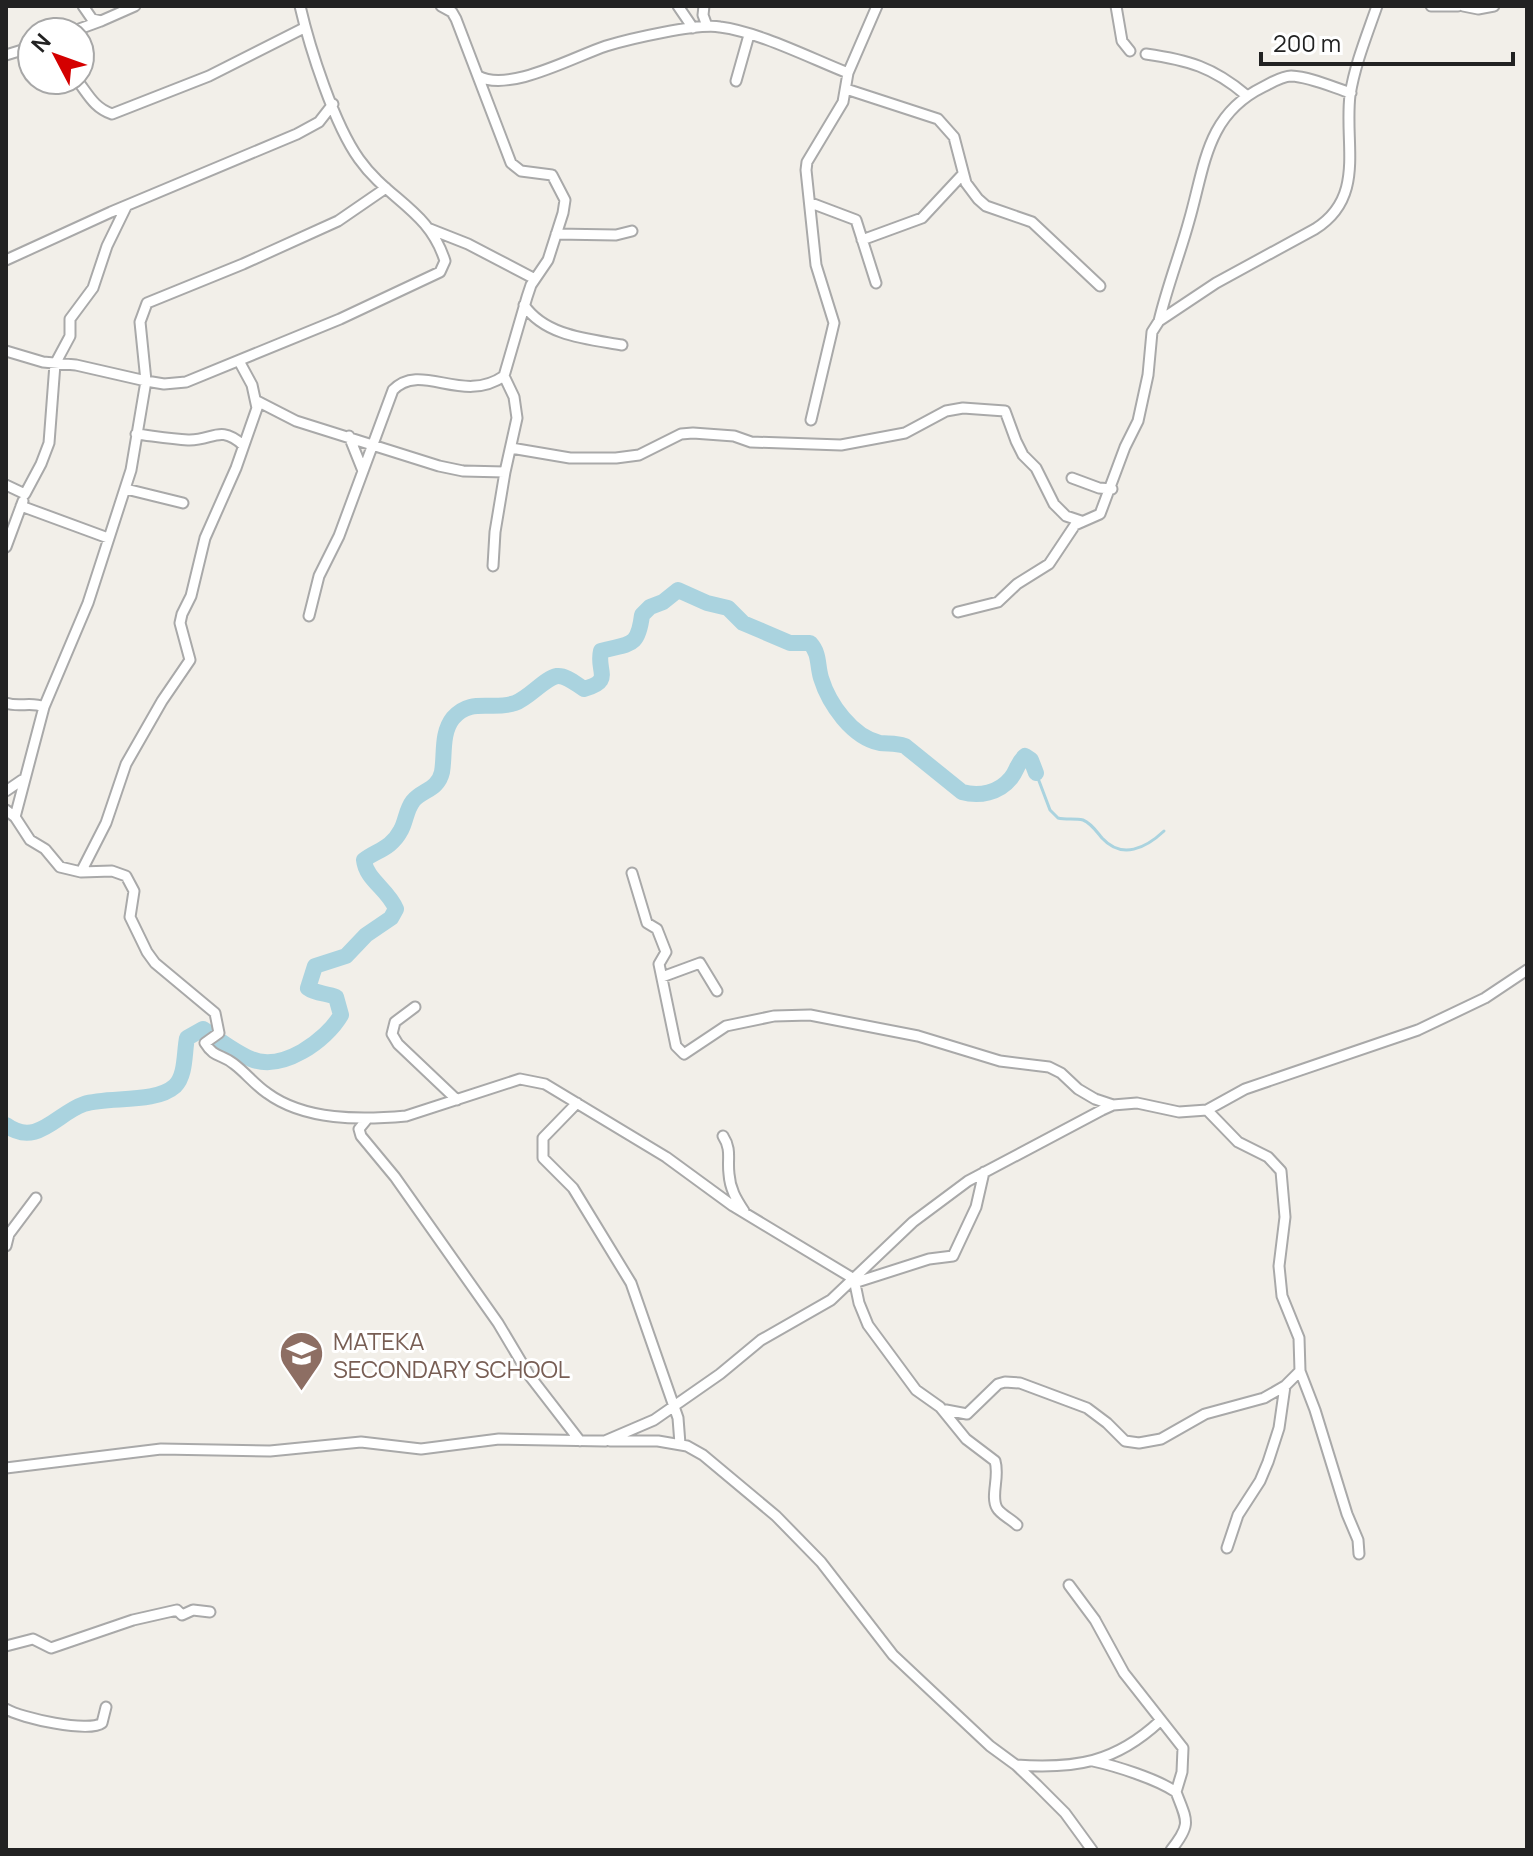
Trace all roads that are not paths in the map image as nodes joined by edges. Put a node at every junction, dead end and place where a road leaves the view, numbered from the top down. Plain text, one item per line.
1 (83, 6) edge
2 (135, 6) edge
3 (441, 6) edge
4 (678, 6) edge
5 (704, 6) edge
6 (877, 6) edge
7 (1116, 6) edge
8 (1377, 6) edge
9 (1431, 6) edge
10 (1460, 6) edge
11 (1494, 6) edge
12 (301, 7) edge
13 (452, 9) edge
14 (101, 21) junction
15 (96, 23) edge
16 (707, 26) junction
17 (304, 28) junction
18 (693, 28) junction
19 (749, 35) junction
20 (1130, 51) dead end
21 (1146, 54) dead end
22 (848, 73) junction
23 (478, 76) junction
24 (736, 81) dead end
25 (846, 89) junction
26 (1351, 93) junction
27 (1246, 95) junction
28 (88, 96) edge
29 (333, 104) junction
30 (963, 174) junction
31 (386, 188) junction
32 (811, 203) junction
33 (127, 206) junction
34 (430, 229) junction
35 (632, 231) dead end
36 (556, 234) junction
37 (862, 240) junction
38 (6, 260) edge
39 (535, 279) junction
40 (876, 283) dead end
41 (1100, 286) dead end
42 (524, 305) junction
43 (1159, 321) junction
44 (622, 345) dead end
45 (6, 351) edge
46 (239, 361) junction
47 (55, 364) junction
48 (504, 376) junction
49 (146, 381) junction
50 (257, 401) junction
51 (811, 420) dead end
52 (136, 434) junction
53 (349, 436) junction
54 (373, 443) junction
55 (243, 445) junction
56 (511, 448) junction
57 (363, 471) junction
58 (505, 472) junction
59 (1072, 478) dead end
60 (6, 485) edge
61 (126, 489) junction
62 (1112, 489) junction
63 (25, 494) junction
64 (183, 503) dead end
65 (21, 506) junction
66 (1082, 522) junction
67 (108, 538) junction
68 (6, 547) edge
69 (493, 566) dead end
70 (958, 612) dead end
71 (309, 616) dead end
72 (6, 703) edge
73 (44, 707) junction
74 (22, 780) junction
75 (6, 791) edge
76 (10, 814) edge
77 (81, 872) junction
78 (632, 873) dead end
79 (1527, 970) edge
80 (662, 977) junction
81 (717, 991) dead end
82 (415, 1007) dead end
83 (457, 1100) junction
84 (577, 1103) junction
85 (1113, 1105) junction
86 (1207, 1110) junction
87 (368, 1118) junction
88 (723, 1136) dead end
89 (984, 1172) junction
90 (36, 1198) dead end
91 (744, 1212) junction
92 (6, 1246) edge
93 (854, 1281) junction
94 (1300, 1371) junction
95 (1285, 1386) junction
96 (672, 1406) junction
97 (942, 1409) junction
98 (580, 1441) junction
99 (605, 1441) junction
100 (680, 1444) junction
101 (6, 1468) edge
102 (1017, 1525) dead end
103 (1227, 1548) dead end
104 (1359, 1554) dead end
105 (1069, 1585) dead end
106 (210, 1612) dead end
107 (6, 1646) edge
108 (106, 1707) dead end
109 (6, 1709) edge
110 (1160, 1721) junction
111 (1093, 1761) junction
112 (1016, 1765) junction
113 (1176, 1792) junction
114 (1092, 1850) edge
115 (1171, 1850) edge

1 - 14 street
2 - 14 street
3 - 13 street
4 - 18 street
5 - 16 street
6 - 22 street
7 - 20 street
8 - 26 street
9 - 10 street
10 - 11 street
12 - 17 street
13 - 23 street
14 - 15 street
16 - 18 street
16 - 19 street
17 - 28 street
17 - 29 street
18 - 23 street
19 - 22 street
19 - 24 street
21 - 27 street
22 - 25 street
23 - 36 street
25 - 30 street
25 - 32 street
26 - 27 street
26 - 43 street
27 - 43 street
29 - 31 street
29 - 33 street
30 - 37 street
30 - 41 street
31 - 34 street
31 - 49 street
32 - 37 street
32 - 51 street
33 - 38 street
33 - 47 street
34 - 39 street
34 - 46 street
35 - 36 street
36 - 39 street
37 - 40 street
39 - 42 street
42 - 44 street
42 - 48 street
43 - 62 street
45 - 47 street
46 - 49 street
46 - 50 street
47 - 49 street
47 - 63 street
48 - 54 street
48 - 56 street
49 - 52 street
50 - 53 street
50 - 55 street
52 - 55 street
52 - 61 street
53 - 54 street
53 - 57 street
54 - 57 street
54 - 58 street
55 - 77 street
56 - 58 street
56 - 66 street
57 - 71 street
58 - 69 street
59 - 62 street
60 - 63 street
61 - 64 street
61 - 67 street
62 - 66 street
63 - 65 street
65 - 67 street
65 - 68 street
66 - 70 street
67 - 73 street
72 - 73 street
73 - 74 street
74 - 75 street
74 - 76 street
76 - 77 street
77 - 87 street
78 - 80 street
79 - 86 street
80 - 81 street
80 - 85 street
82 - 83 street
83 - 84 street
83 - 87 street
84 - 91 street
84 - 96 street
85 - 86 street
85 - 89 street
86 - 94 street
87 - 98 street
88 - 91 street
89 - 93 street
89 - 93 street
90 - 92 street
91 - 93 street
93 - 96 street
93 - 97 street
94 - 95 street
94 - 104 street
95 - 97 street
95 - 103 street
96 - 99 street
96 - 100 street
97 - 102 street
98 - 99 street
98 - 101 street
99 - 100 street
100 - 112 street
105 - 110 street
106 - 107 street
108 - 109 street
110 - 111 street
110 - 113 street
111 - 112 street
111 - 113 street
112 - 114 street
113 - 115 street

